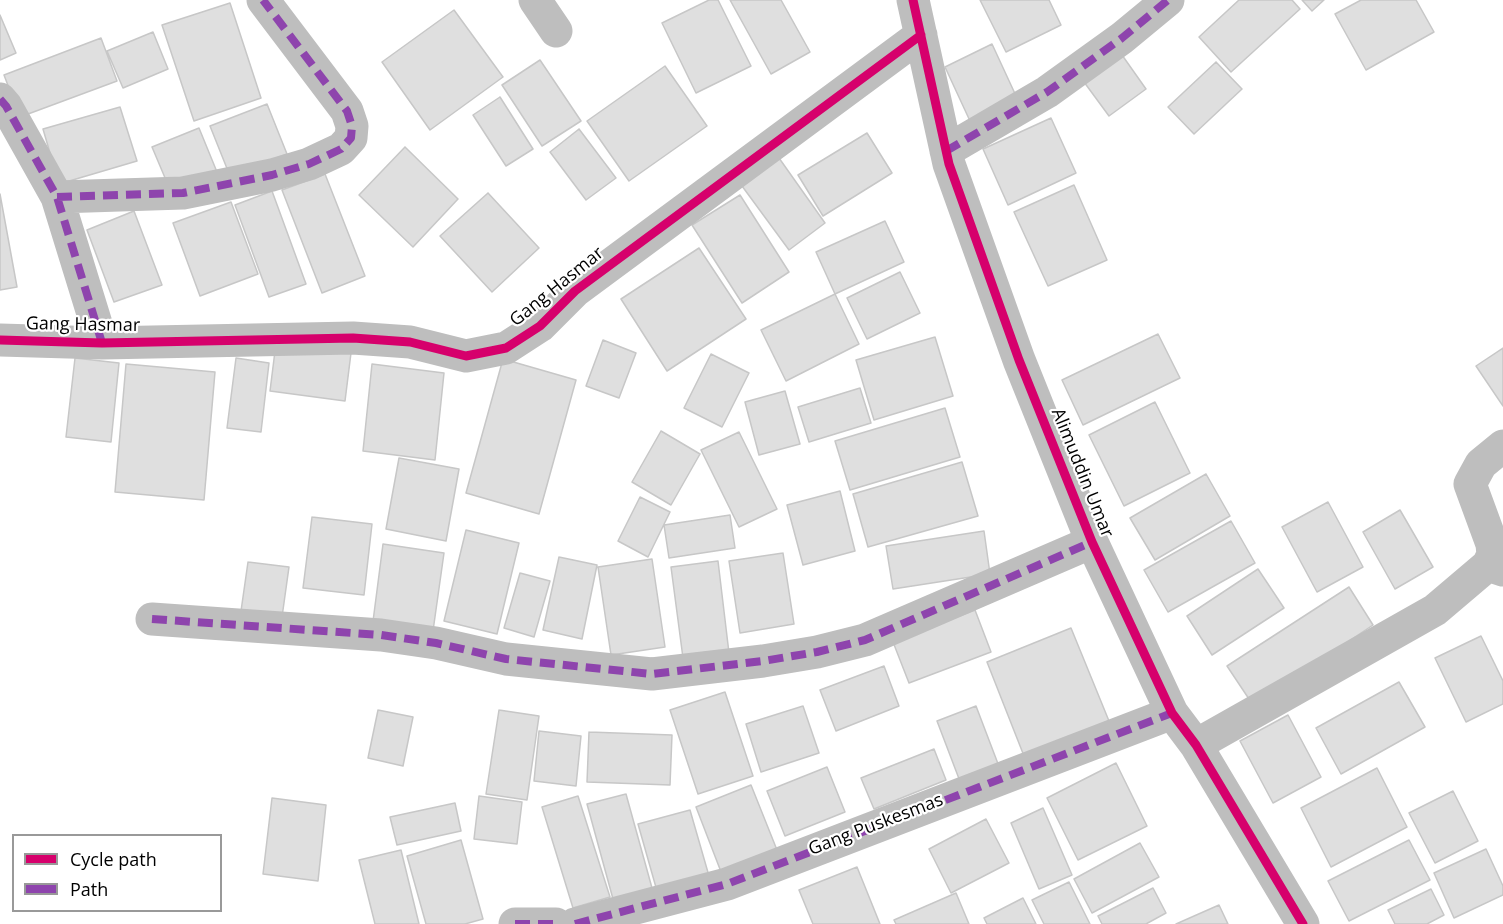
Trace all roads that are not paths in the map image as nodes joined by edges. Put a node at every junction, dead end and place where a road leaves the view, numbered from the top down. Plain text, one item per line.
1 (263, 0) edge
2 (535, 0) edge
3 (913, 0) edge
4 (1168, 0) edge
5 (556, 31) dead end
6 (921, 35) junction
7 (0, 99) edge
8 (946, 151) junction
9 (57, 197) junction
10 (0, 340) edge
11 (102, 343) junction
12 (1503, 446) edge
13 (1092, 542) junction
14 (1496, 568) edge
15 (152, 619) dead end
16 (1172, 713) junction
17 (1196, 745) junction
18 (515, 924) edge
19 (556, 924) edge
20 (575, 924) edge
21 (1303, 924) edge

1 - 9 street
2 - 5 street
3 - 6 street, Alimuddin Umar
4 - 8 street
6 - 8 street, Alimuddin Umar
6 - 11 street, Gang Hasmar
7 - 9 street
8 - 13 street, Alimuddin Umar
9 - 11 street
10 - 11 street, Gang Hasmar
12 - 14 street
13 - 15 street
13 - 16 street, Alimuddin Umar
14 - 17 street
16 - 17 street, Alimuddin Umar
16 - 20 street, Gang Puskesmas
17 - 21 street, Alimuddin Umar
18 - 19 street

